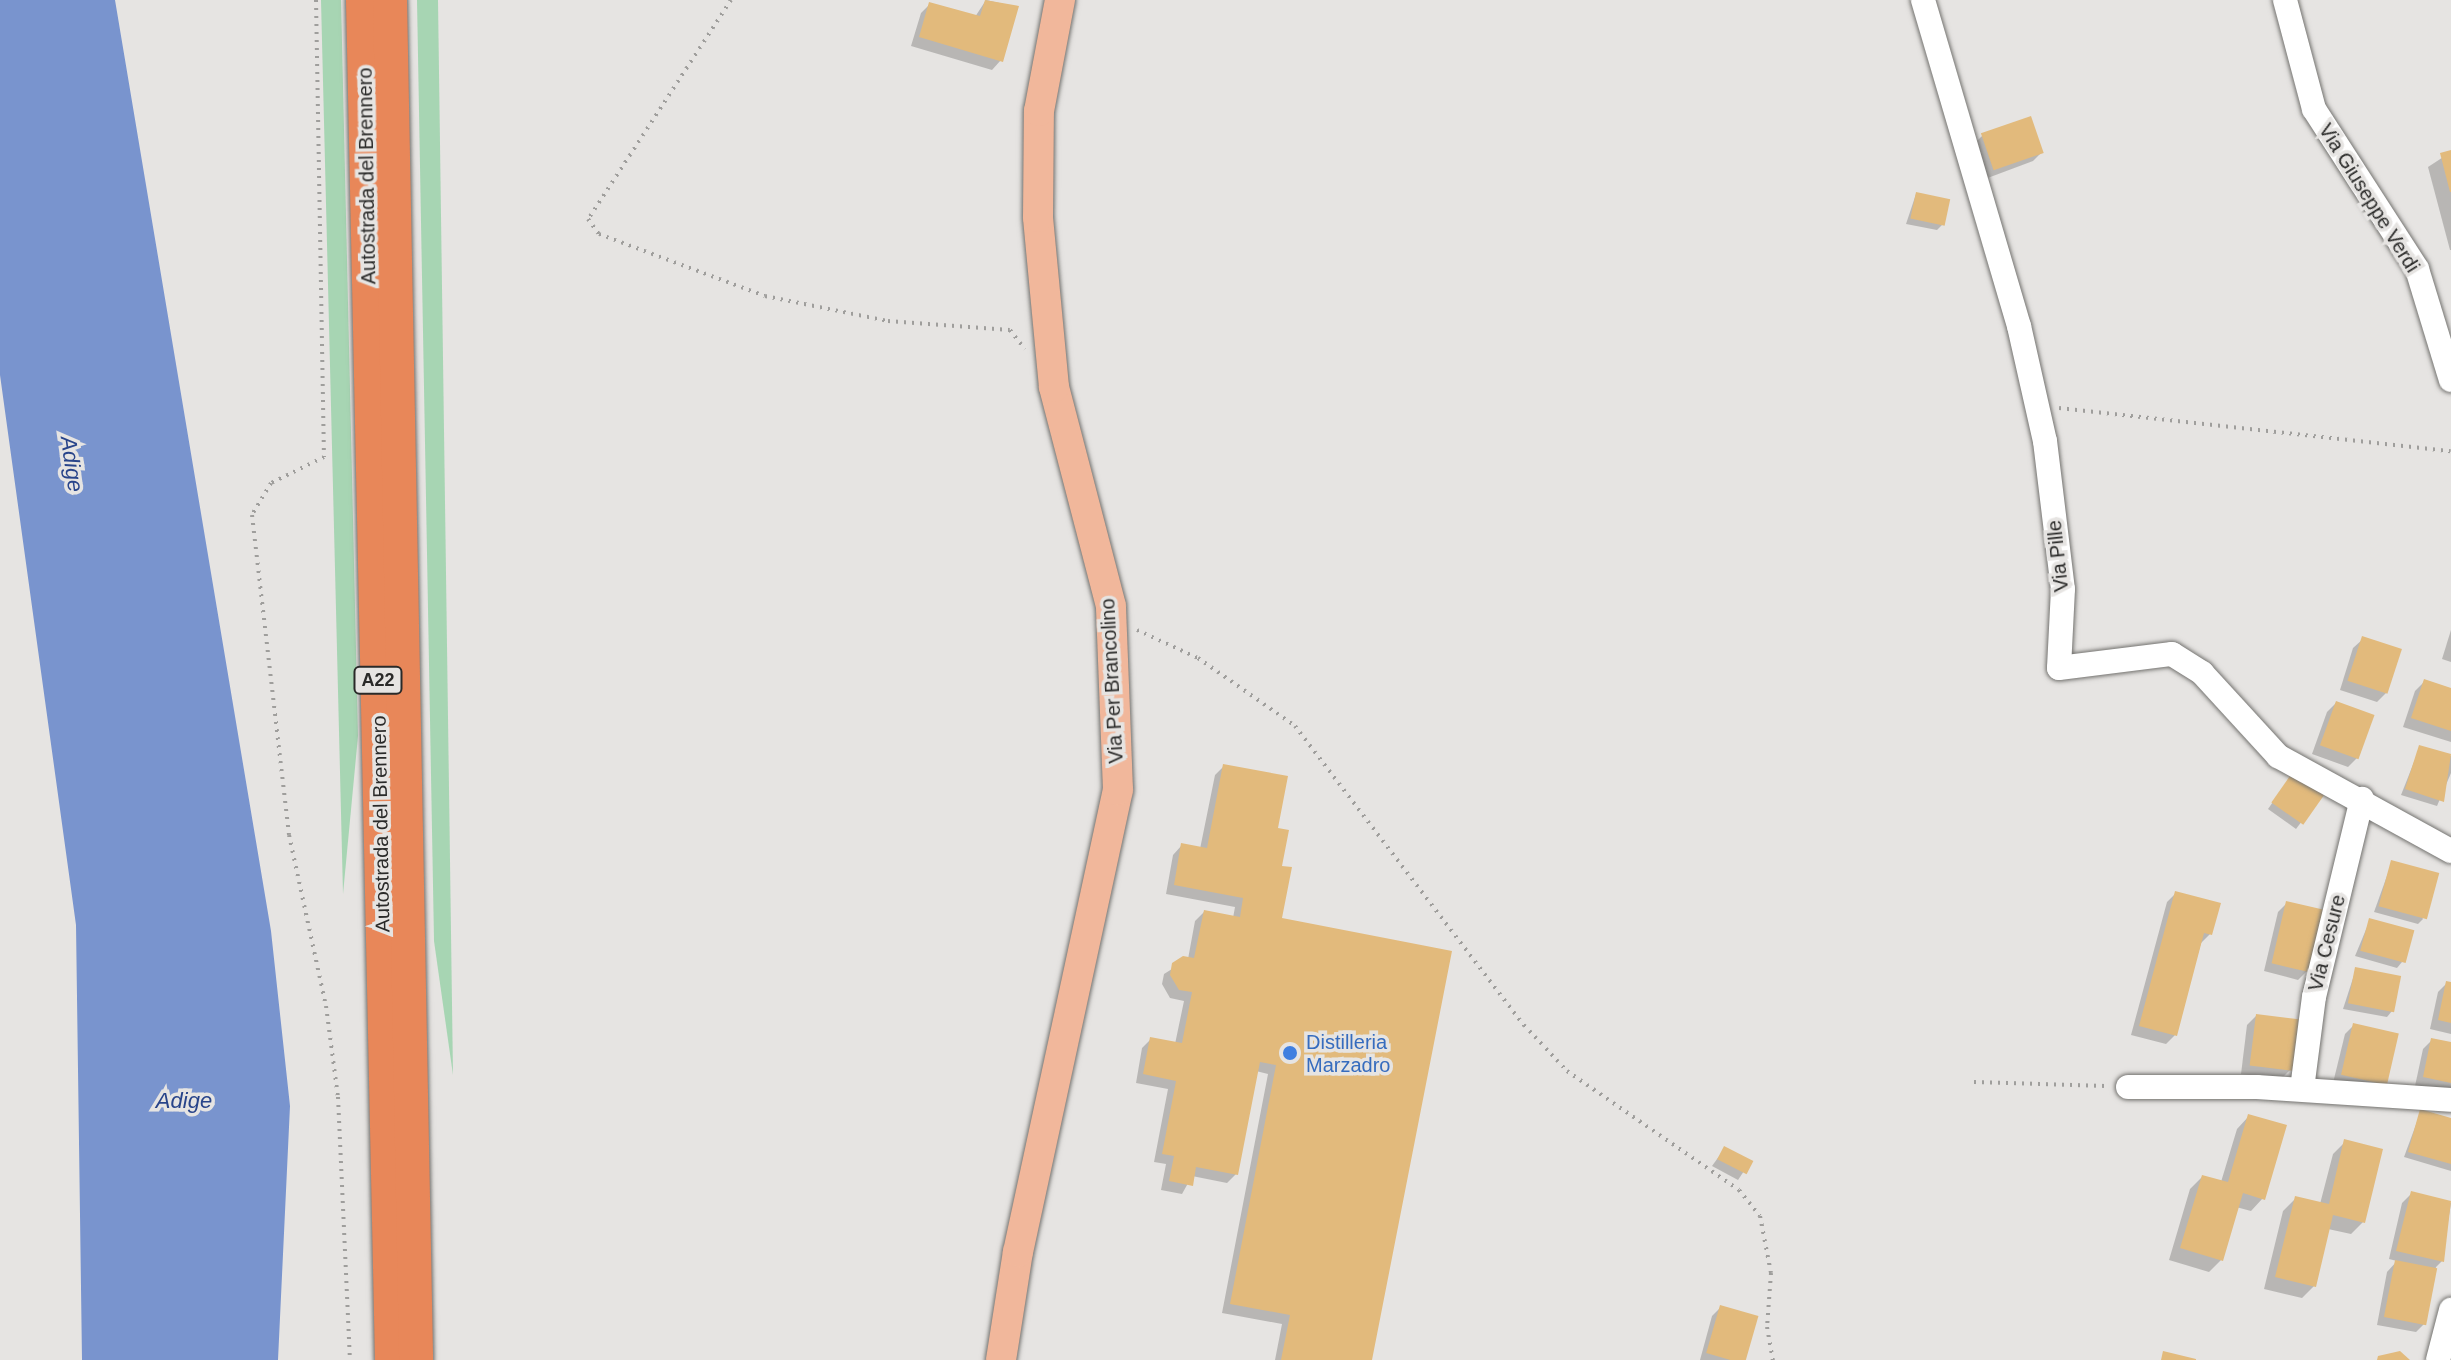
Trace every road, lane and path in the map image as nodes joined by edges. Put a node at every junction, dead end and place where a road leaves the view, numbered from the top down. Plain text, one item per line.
1 (316, 0) edge
2 (363, 0) edge
3 (390, 0) edge
4 (731, 0) edge
5 (1060, 0) edge
6 (1923, 0) edge
7 (2285, 0) edge
8 (1027, 353) dead end
9 (2451, 380) edge
10 (2037, 405) junction
11 (2451, 451) edge
12 (1112, 625) junction
13 (2362, 799) junction
14 (2451, 851) edge
15 (1974, 1082) dead end
16 (2128, 1087) joint
17 (2302, 1089) junction
18 (2451, 1100) edge
19 (2451, 1310) edge
20 (350, 1360) edge
21 (392, 1360) edge
22 (416, 1360) edge
23 (1001, 1360) edge
24 (1773, 1360) edge
25 (2438, 1360) edge

1 - 20 path
2 - 21 highway, Autostrada del Brennero / A22
3 - 22 highway, Autostrada del Brennero / A22
4 - 8 path
5 - 12 main road, Via Per Brancolino
6 - 10 street, Via Pille
7 - 9 street, Via Giuseppe Verdi
10 - 11 path
10 - 13 street, Via Pille
12 - 23 main road, Via Per Brancolino
12 - 24 path
13 - 14 street, Via Pille
13 - 17 street, Via Cesure
15 - 16 path
16 - 17 street
17 - 18 street
19 - 25 street

